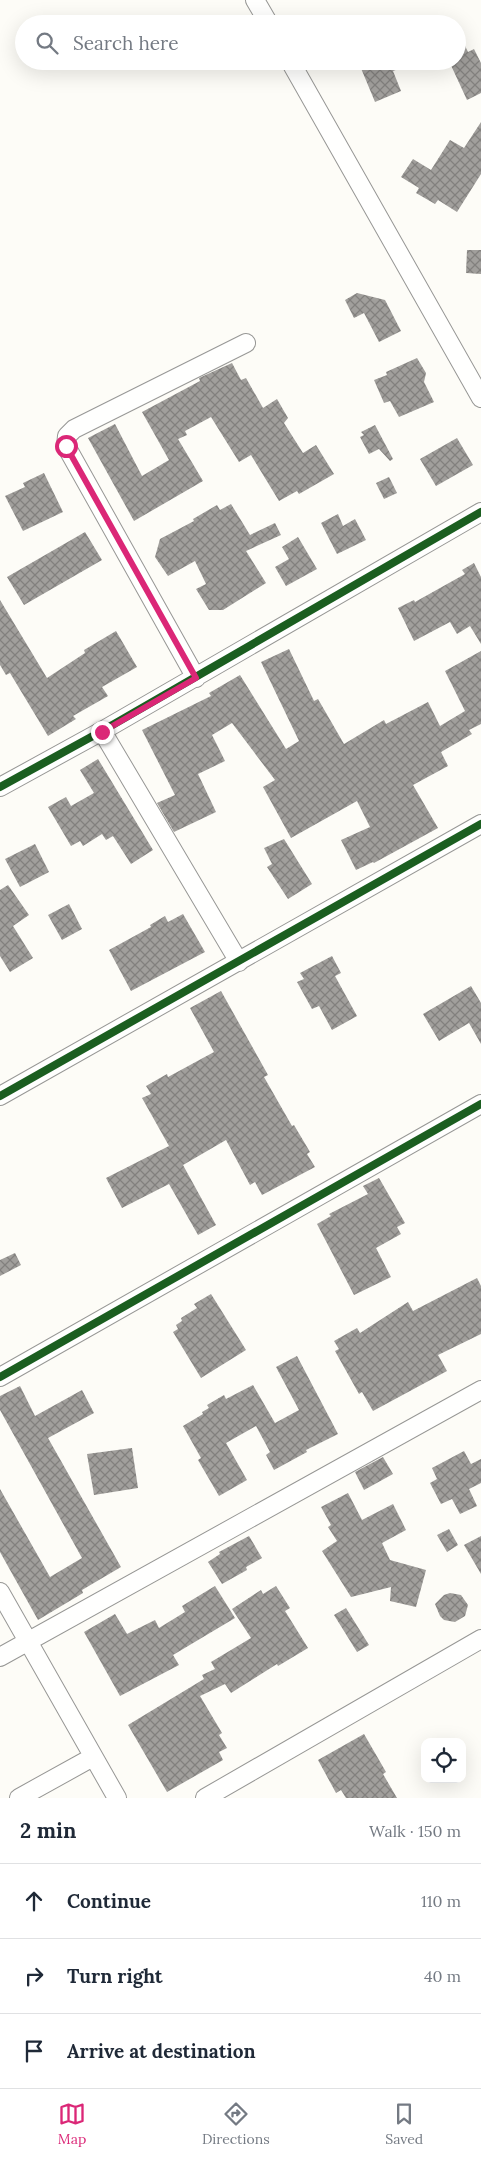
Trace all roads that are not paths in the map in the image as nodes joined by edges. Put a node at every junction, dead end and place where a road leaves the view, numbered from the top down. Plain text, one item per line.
1 (255, 0) edge
2 (264, 15) edge
3 (295, 70) edge
4 (246, 343) dead end
5 (481, 398) edge
6 (481, 512) edge
7 (196, 678) junction
8 (102, 732) junction
9 (0, 787) edge
10 (481, 824) edge
11 (239, 962) junction
12 (0, 1096) edge
13 (481, 1104) edge
14 (0, 1377) edge
15 (480, 1393) edge
16 (0, 1592) edge
17 (481, 1639) edge
18 (28, 1642) junction
19 (0, 1657) edge
20 (94, 1757) junction
21 (19, 1798) edge
22 (117, 1798) edge
23 (205, 1798) edge

1 - 2 street
3 - 5 street
4 - 7 street
6 - 7 street
7 - 8 street
8 - 9 street
8 - 11 street
10 - 11 street
11 - 12 street
13 - 14 street
15 - 18 street
16 - 18 street
17 - 23 street
18 - 19 street
18 - 20 street
20 - 21 street
20 - 22 street

